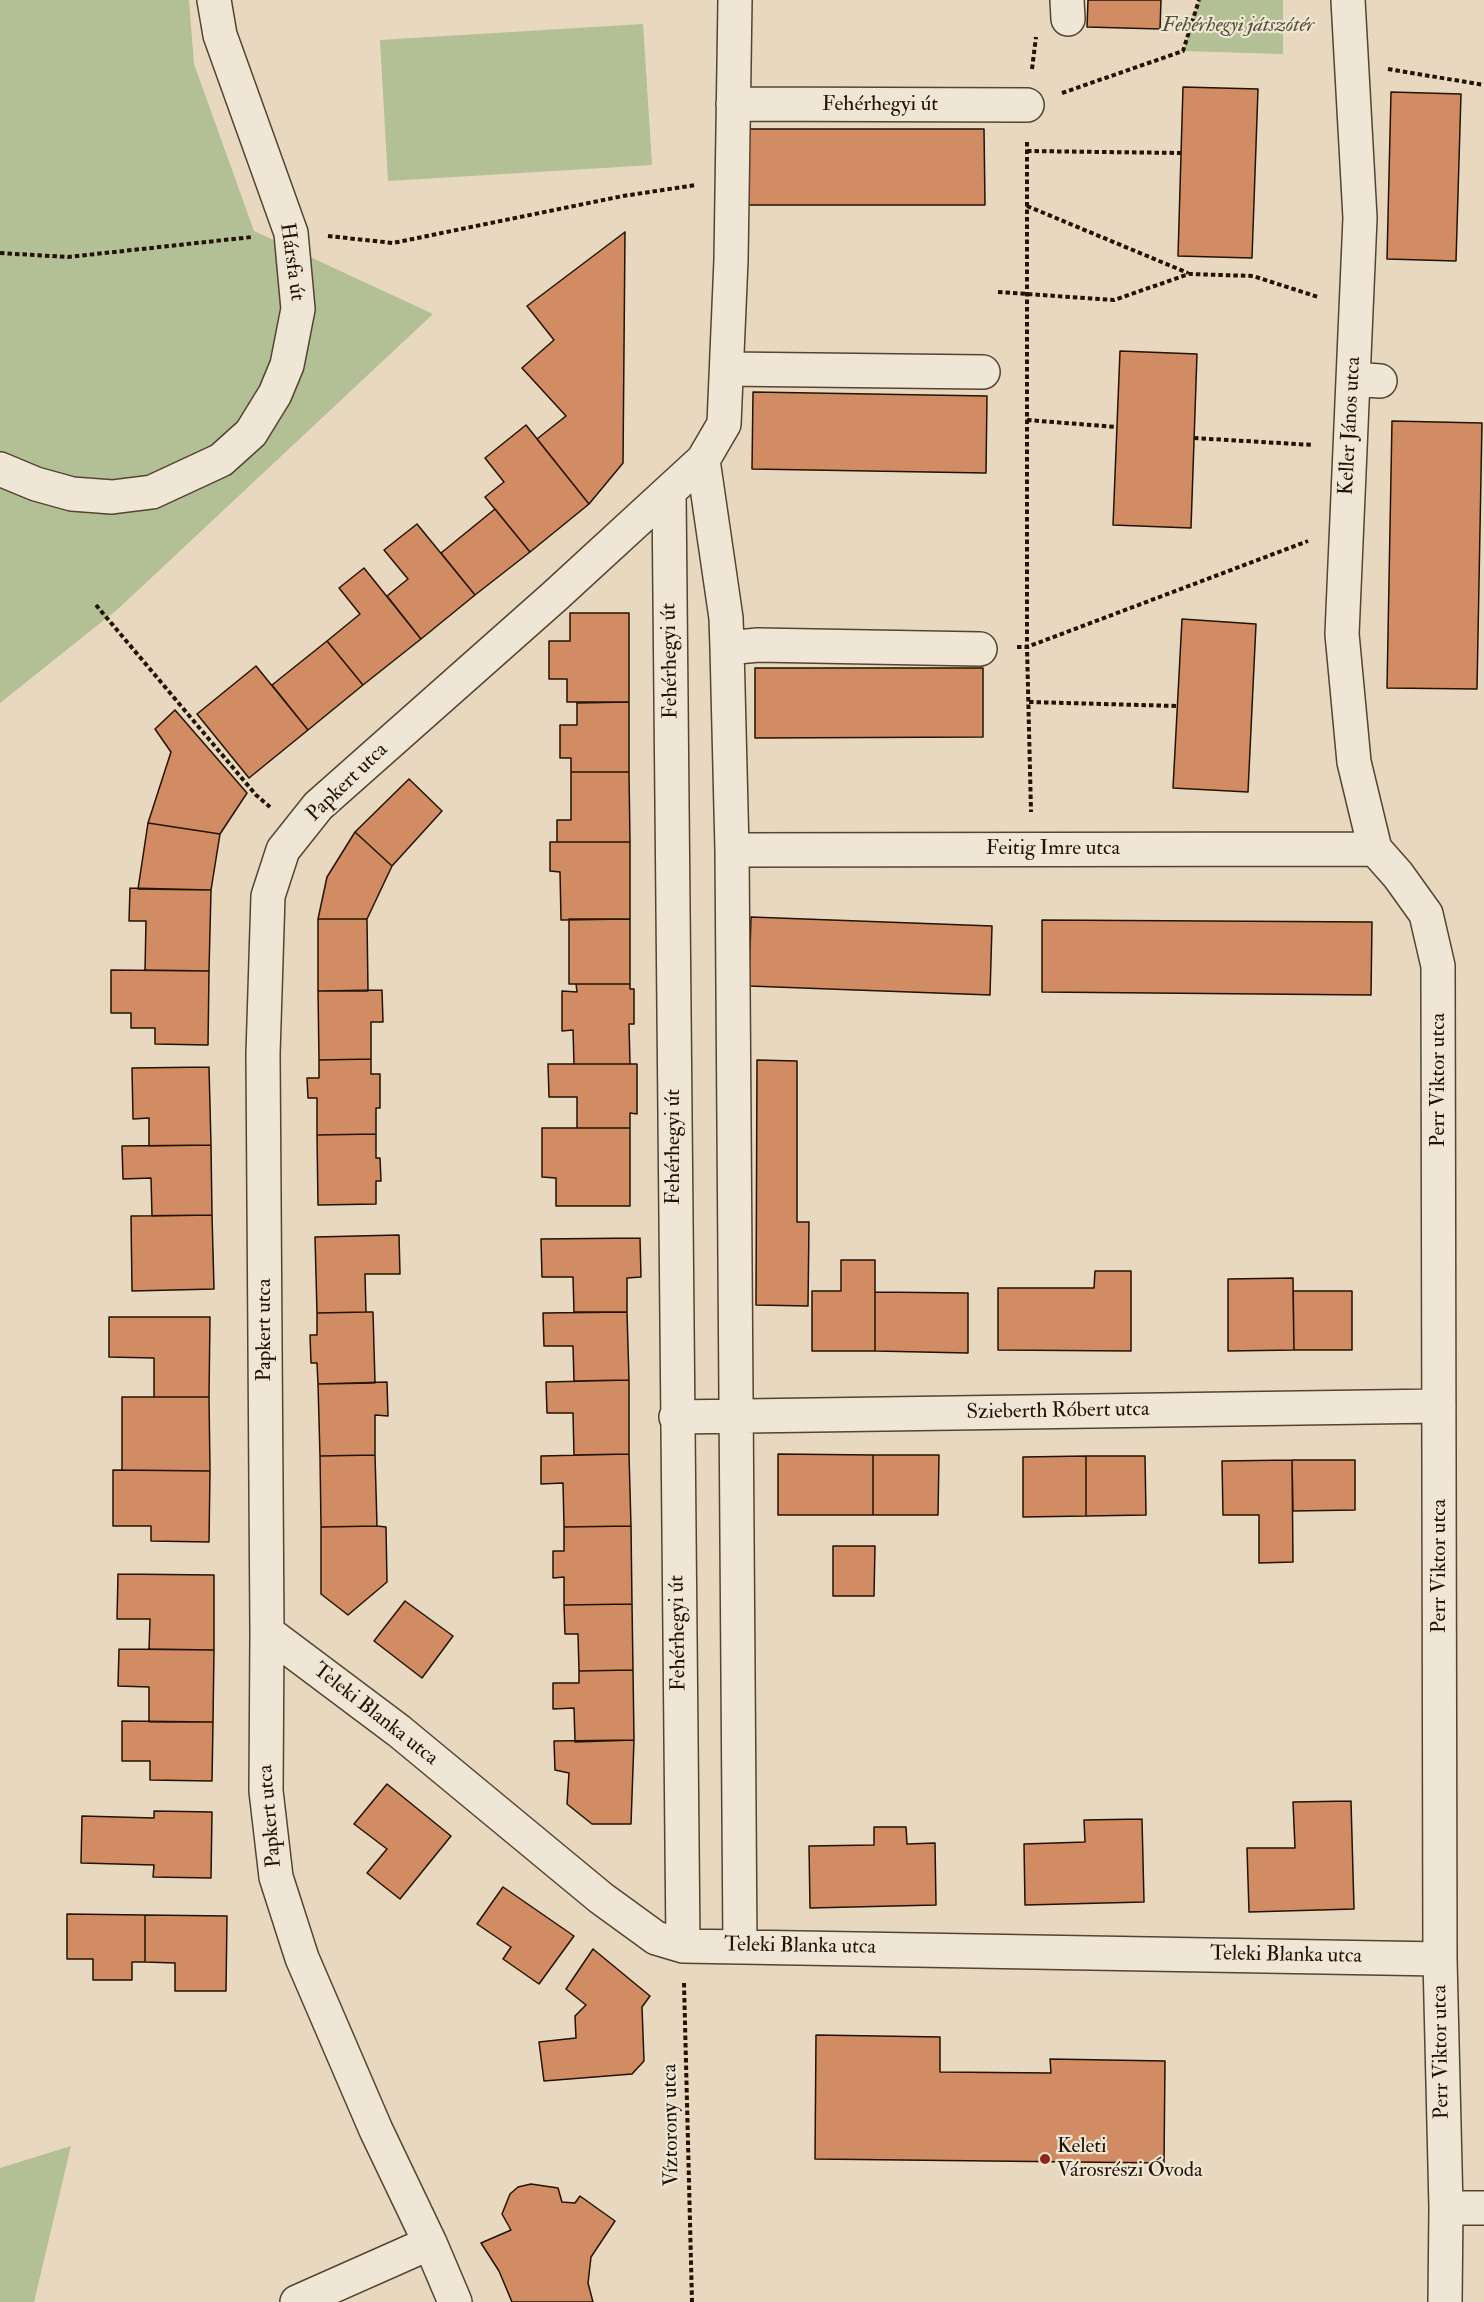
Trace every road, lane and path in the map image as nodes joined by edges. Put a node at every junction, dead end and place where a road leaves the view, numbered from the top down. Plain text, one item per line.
1 (214, 0) edge
2 (735, 0) edge
3 (1199, 0) edge
4 (1348, 0) edge
5 (1068, 10) edge
6 (1352, 63) junction
7 (1484, 85) edge
8 (734, 104) junction
9 (1028, 105) junction
10 (1027, 151) junction
11 (1181, 153) dead end
12 (732, 179) junction
13 (1027, 206) junction
14 (291, 232) junction
15 (0, 253) edge
16 (1189, 274) junction
17 (998, 292) dead end
18 (1027, 293) junction
19 (1356, 309) junction
20 (726, 369) junction
21 (983, 372) dead end
22 (1027, 420) junction
23 (1117, 427) dead end
24 (1194, 438) dead end
25 (1350, 447) junction
26 (703, 460) junction
27 (0, 468) edge
28 (669, 492) junction
29 (1346, 527) junction
30 (96, 605) dead end
31 (1027, 646) junction
32 (727, 648) junction
33 (980, 649) dead end
34 (1029, 702) junction
35 (1177, 706) dead end
36 (1032, 824) dead end
37 (298, 832) junction
38 (1375, 849) junction
39 (732, 850) junction
40 (1440, 1406) junction
41 (735, 1416) junction
42 (676, 1417) junction
43 (267, 1632) junction
44 (683, 1946) junction
45 (740, 1947) junction
46 (1440, 1959) junction
47 (1446, 2208) junction
48 (1484, 2208) edge
49 (430, 2243) junction
50 (297, 2302) edge
51 (455, 2302) edge
52 (692, 2302) edge
53 (1445, 2302) edge

1 - 14 street, Hársfa út
2 - 8 street
3 - 9 path
4 - 6 street, Keller János utca
5 - 9 path
6 - 7 path
6 - 19 street, Keller János utca
8 - 9 street, Fehérhegyi út
8 - 12 street
9 - 10 path
10 - 11 path
10 - 13 path
12 - 14 path
12 - 20 street
13 - 16 path
13 - 18 path
14 - 15 path
14 - 27 street, Hársfa út
16 - 18 path
16 - 19 path
17 - 18 path
18 - 22 path
19 - 25 street, Keller János utca
20 - 21 street
20 - 26 street
22 - 23 path
22 - 31 path
24 - 25 path
25 - 29 street, Keller János utca
26 - 28 street
26 - 32 street
28 - 37 street, Papkert utca
28 - 42 street, Fehérhegyi út
29 - 31 path
29 - 38 street, Keller János utca
30 - 37 path
31 - 34 path
32 - 33 street
32 - 39 street
34 - 35 path
34 - 36 path
37 - 43 street, Papkert utca
38 - 39 street, Feitig Imre utca
38 - 40 street, Perr Viktor utca
39 - 41 street
40 - 41 street, Szieberth Róbert utca
40 - 46 street, Perr Viktor utca
41 - 42 street, Szieberth Róbert utca
41 - 45 street
42 - 44 street, Fehérhegyi út
43 - 44 street, Teleki Blanka utca
43 - 49 street, Papkert utca
44 - 45 street, Teleki Blanka utca
44 - 52 path, Víztorony utca
45 - 46 street, Teleki Blanka utca
46 - 47 street, Perr Viktor utca
47 - 48 street
47 - 53 street, Perr Viktor utca
49 - 50 street
49 - 51 street, Papkert utca

